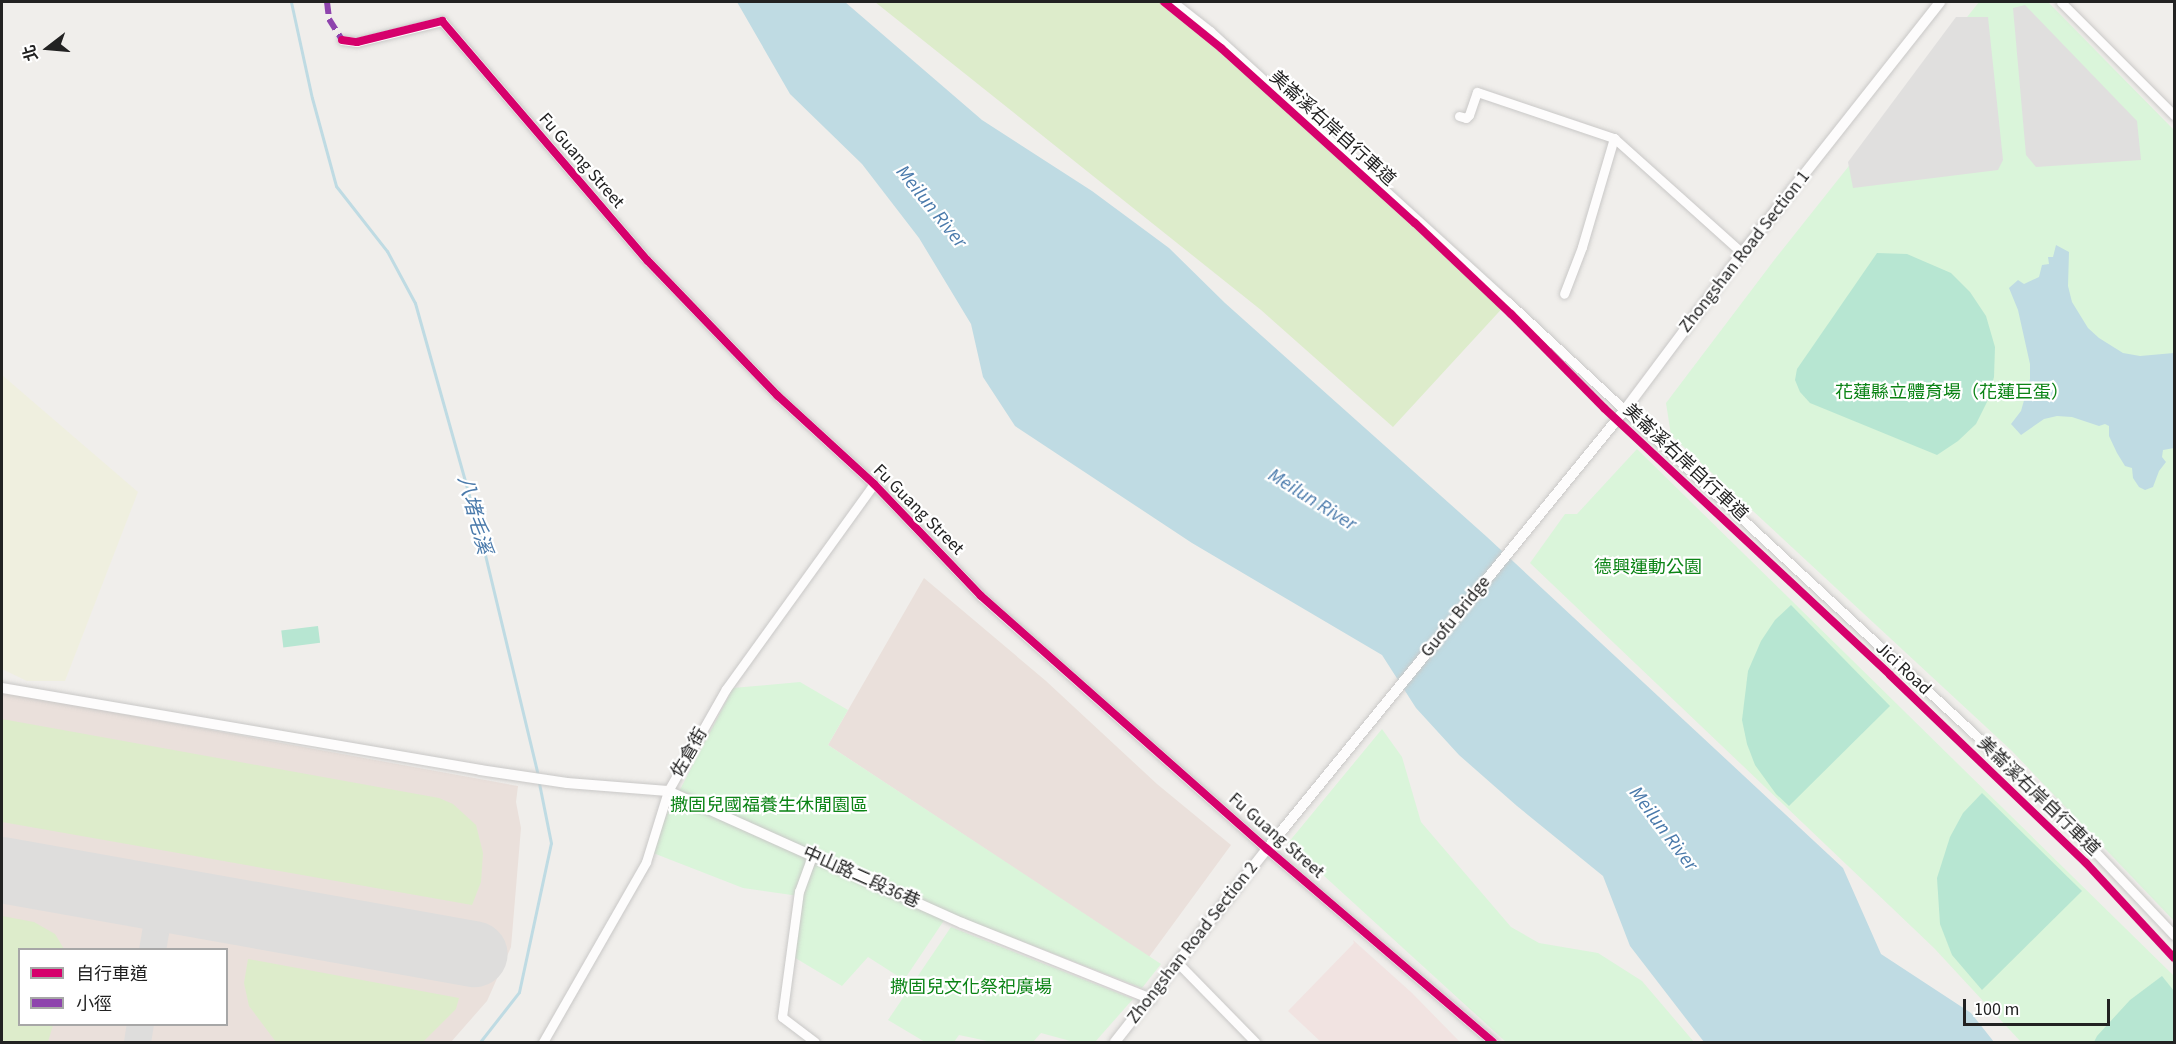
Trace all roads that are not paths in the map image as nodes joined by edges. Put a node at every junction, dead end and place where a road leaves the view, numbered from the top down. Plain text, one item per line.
1 (1173, 2) edge
2 (1940, 2) edge
3 (2061, 2) edge
4 (342, 40) dead end
5 (2175, 115) edge
6 (1459, 116) dead end
7 (1614, 138) junction
8 (1742, 253) junction
9 (1564, 294) dead end
10 (1624, 411) junction
11 (874, 484) junction
12 (1549, 502) joint
13 (2, 688) edge
14 (1362, 732) joint
15 (668, 791) junction
16 (1267, 849) junction
17 (812, 856) junction
18 (2175, 935) edge
19 (1179, 963) junction
20 (1151, 999) junction
21 (543, 1042) edge
22 (815, 1042) edge
23 (1115, 1042) edge
24 (1255, 1042) edge
25 (1493, 1042) edge

1 - 10 street, Jici Road
2 - 8 street, Zhongshan Road Section 1
3 - 5 street
4 - 11 street, Fu Guang Street
6 - 7 street
7 - 8 street
7 - 9 street
8 - 10 street, Zhongshan Road Section 1
10 - 12 street, Zhongshan Road Section 1
10 - 18 street, Jici Road
11 - 15 street, 佐倉街
11 - 16 street, Fu Guang Street
12 - 14 street, Guofu Bridge
13 - 15 street, 中山路二段36巷
14 - 16 street, Zhongshan Road Section 2
15 - 17 street, 中山路二段36巷
15 - 21 street, 佐倉街
16 - 19 street, Zhongshan Road Section 2
16 - 25 street, Fu Guang Street
17 - 20 street, 中山路二段36巷
17 - 22 street
19 - 20 street, Zhongshan Road Section 2
19 - 24 street
20 - 23 street, Zhongshan Road Section 2

